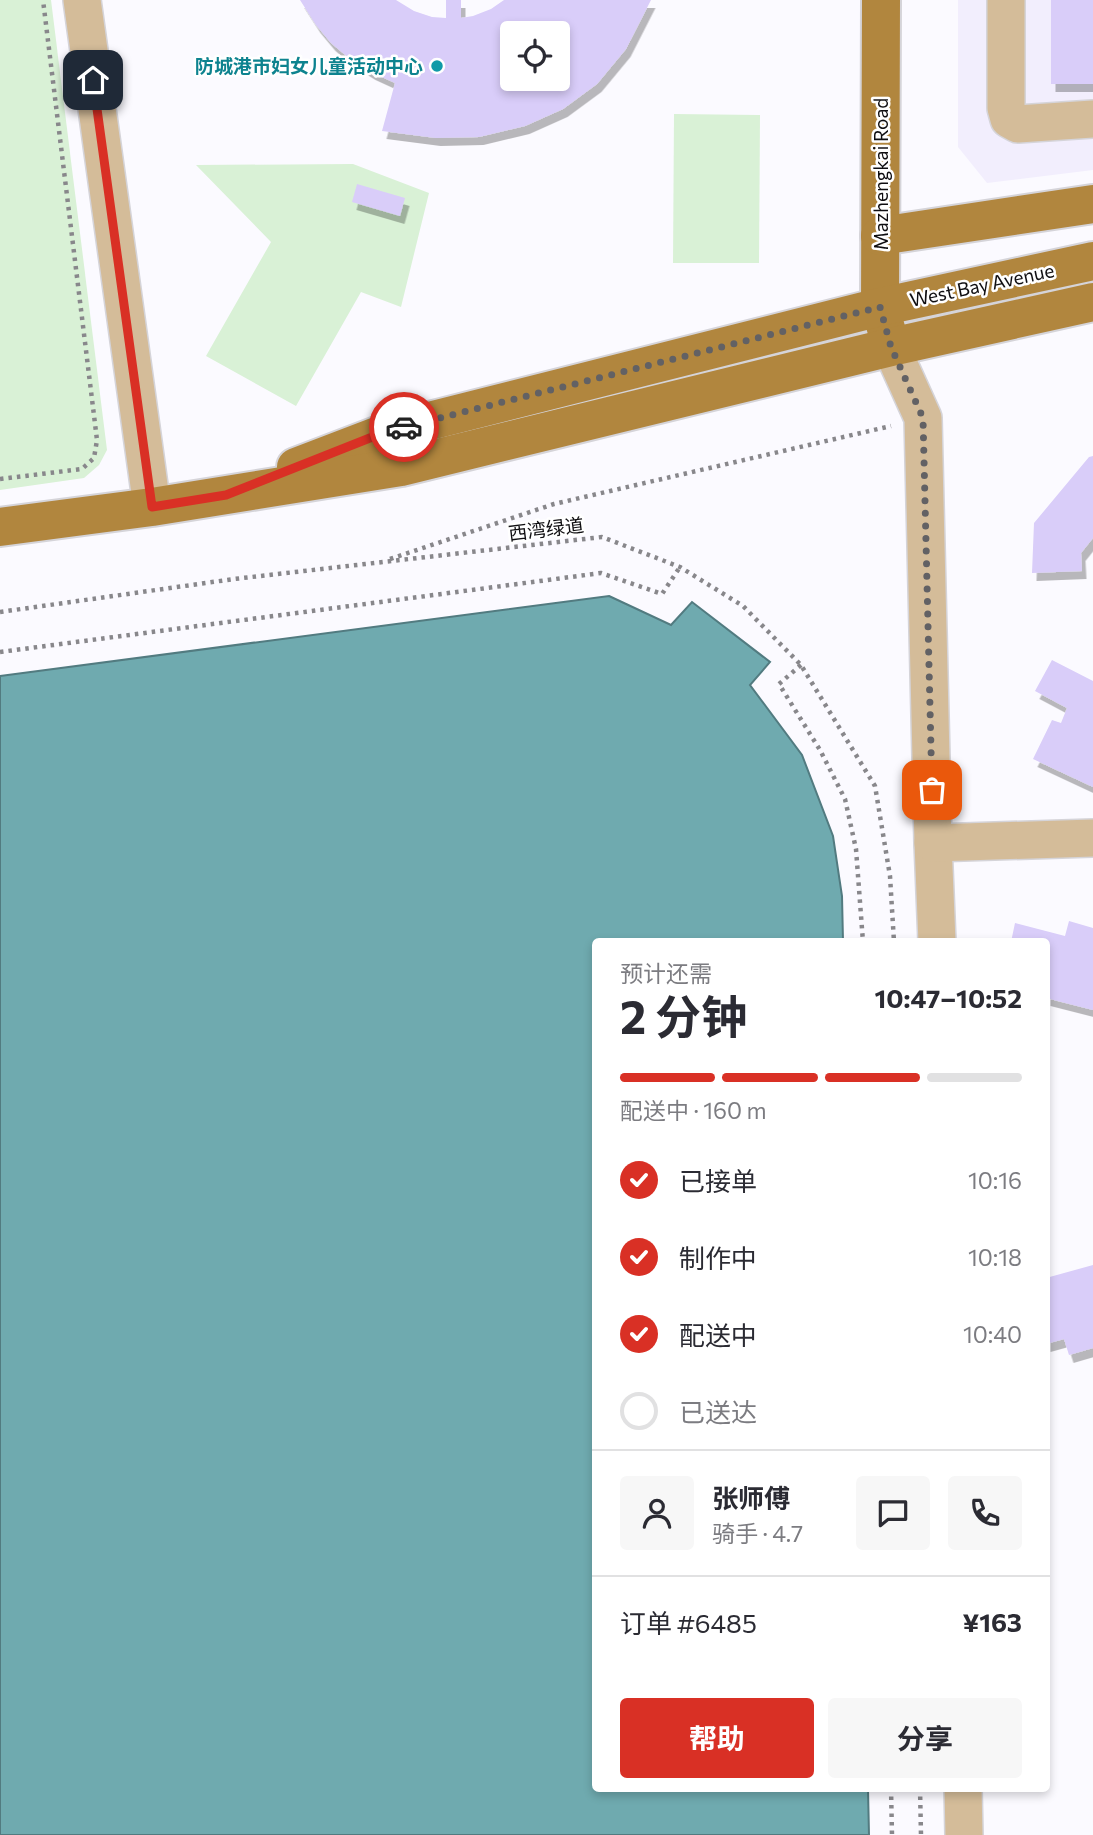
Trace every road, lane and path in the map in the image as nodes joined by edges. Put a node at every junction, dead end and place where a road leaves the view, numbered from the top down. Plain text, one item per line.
1 (43, 0) edge
2 (82, 0) edge
3 (881, 0) edge
4 (1006, 0) edge
5 (1093, 119) edge
6 (1093, 204) edge
7 (880, 236) junction
8 (1093, 261) edge
9 (1093, 302) edge
10 (880, 307) junction
11 (891, 347) junction
12 (923, 418) junction
13 (0, 479) edge
14 (226, 495) junction
15 (152, 507) junction
16 (0, 527) edge
17 (379, 563) junction
18 (680, 567) junction
19 (0, 612) edge
20 (0, 652) edge
21 (801, 665) junction
22 (1093, 838) edge
23 (933, 843) junction
24 (863, 938) edge
25 (894, 938) edge
26 (937, 938) edge
27 (891, 1792) edge
28 (920, 1792) edge
29 (963, 1792) edge
30 (892, 1835) edge
31 (921, 1835) edge
32 (964, 1835) edge

1 - 13 path
2 - 15 street
3 - 7 main road, Mazhengkai Road
4 - 5 street
6 - 7 main road
7 - 10 main road, Mazhengkai Road
8 - 10 main road, West Bay Avenue
9 - 11 main road, West Bay Avenue
10 - 11 main road, Mazhengkai Road
10 - 14 main road, West Bay Avenue
11 - 12 street
11 - 14 main road, West Bay Avenue
12 - 17 path
12 - 23 street
14 - 15 main road, West Bay Avenue
15 - 16 main road, West Bay Avenue
17 - 18 path, 西湾绿道
17 - 19 path, 西湾绿道
18 - 20 path
18 - 21 path, 西湾绿道
21 - 24 path
21 - 25 path, 西湾绿道
22 - 23 street
23 - 26 street
27 - 30 path
28 - 31 path
29 - 32 street

